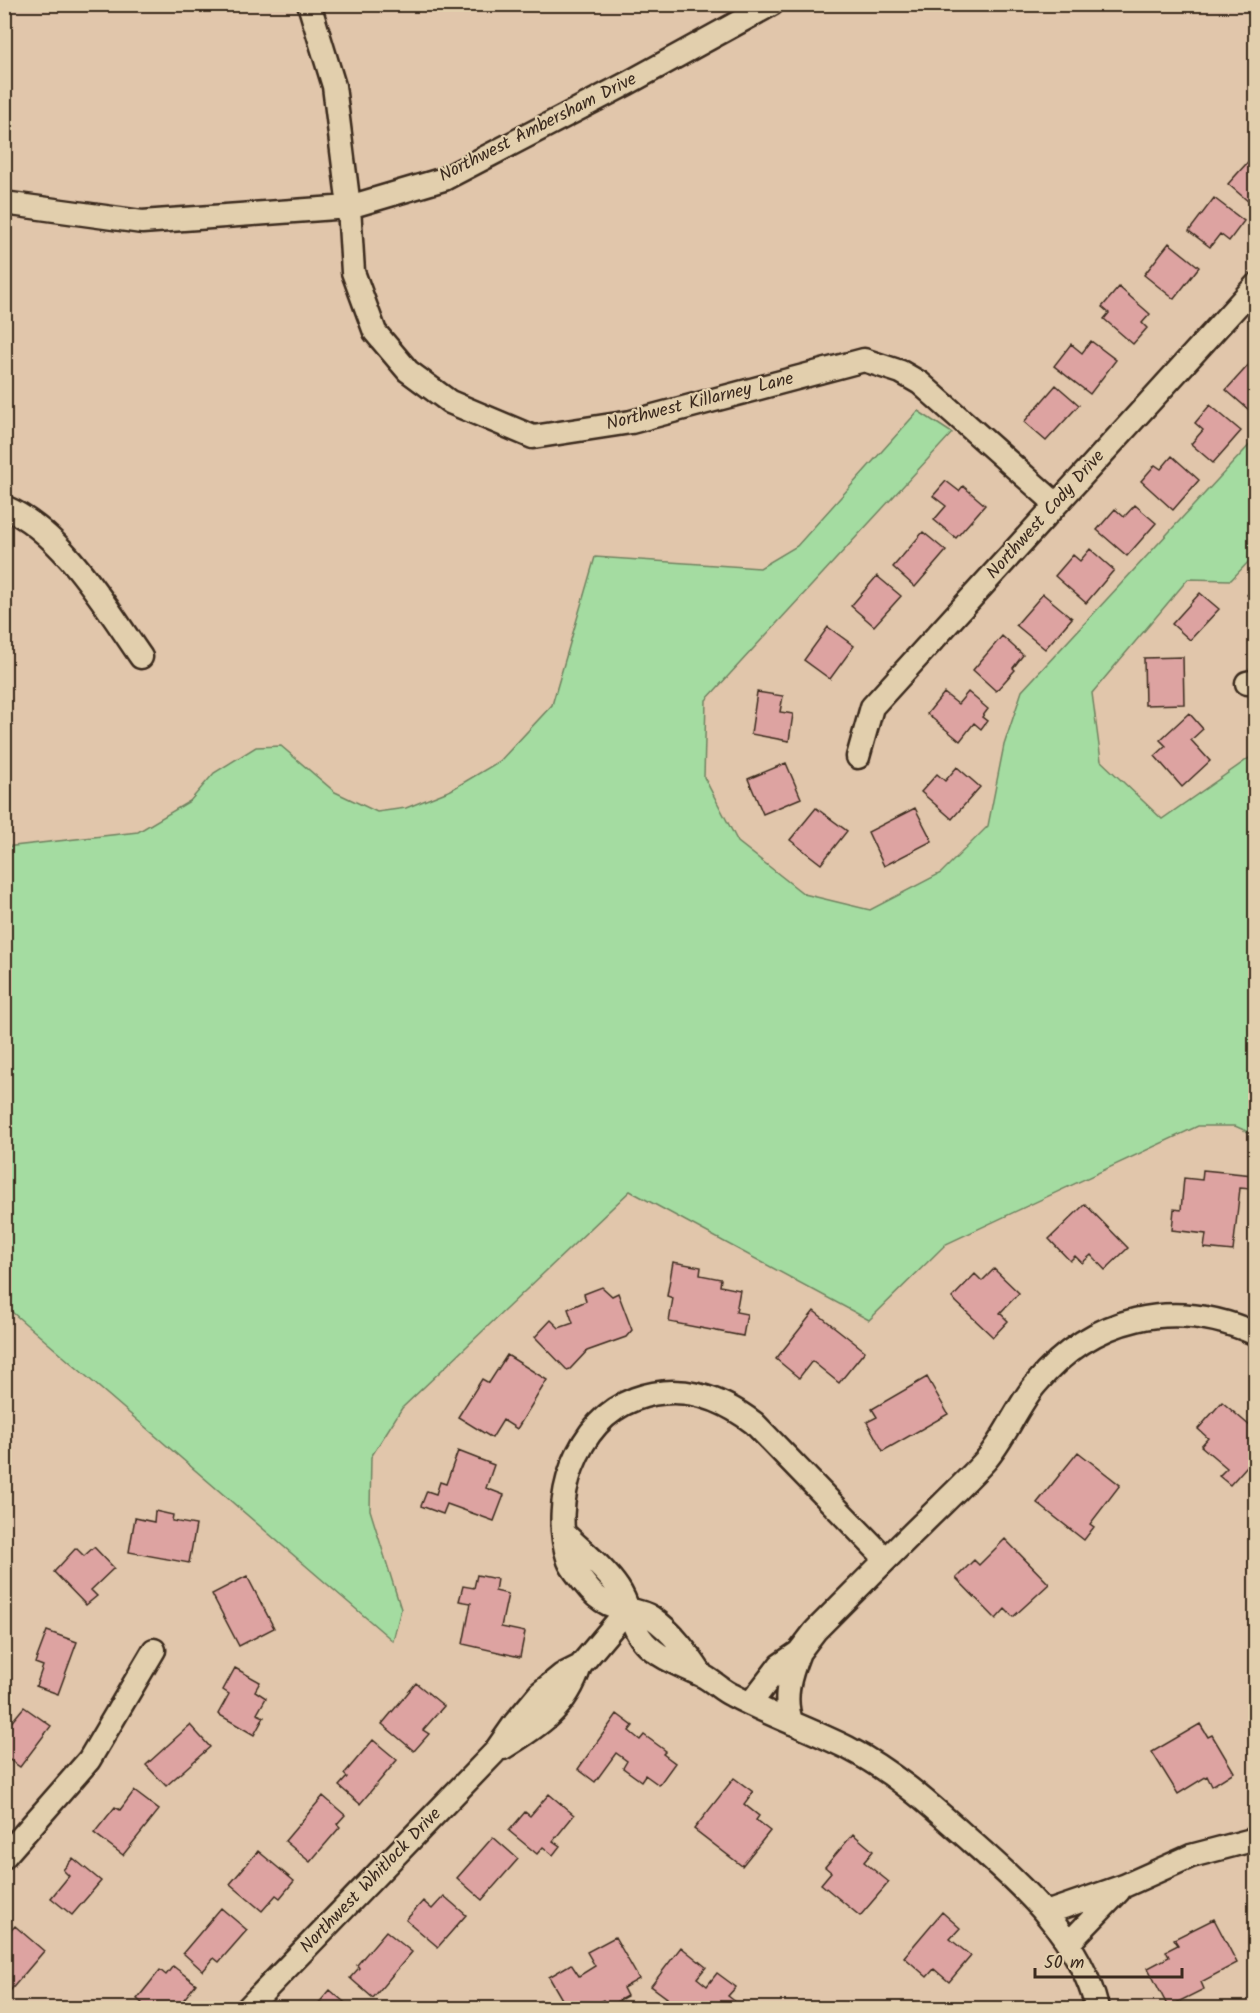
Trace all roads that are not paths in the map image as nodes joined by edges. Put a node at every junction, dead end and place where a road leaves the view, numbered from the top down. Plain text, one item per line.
1 (309, 4) edge
2 (772, 4) edge
3 (4, 203) edge
4 (349, 207) junction
5 (1256, 285) edge
6 (1056, 504) junction
7 (4, 507) edge
8 (141, 657) dead end
9 (858, 757) dead end
10 (1256, 1334) edge
11 (886, 1559) junction
12 (628, 1609) junction
13 (154, 1650) dead end
14 (799, 1652) junction
15 (750, 1704) junction
16 (792, 1723) junction
17 (1256, 1839) edge
18 (4, 1857) edge
19 (1124, 1886) junction
20 (1046, 1913) junction
21 (1069, 1943) junction
22 (248, 2008) edge
23 (1097, 2008) edge

1 - 4 street, Northwest Killarney Lane
2 - 4 street, Northwest Ambersham Drive
3 - 4 street, Northwest Ambersham Drive
4 - 6 street, Northwest Killarney Lane
5 - 6 street, Northwest Cody Drive
6 - 9 street, Northwest Cody Drive
7 - 8 street
10 - 11 street
11 - 12 street
11 - 14 street
12 - 15 street
12 - 22 street, Northwest Whitlock Drive
13 - 18 street
14 - 15 street
14 - 16 street
15 - 16 street
16 - 20 street
17 - 19 street
19 - 20 street
19 - 21 street
20 - 21 street
21 - 23 street

